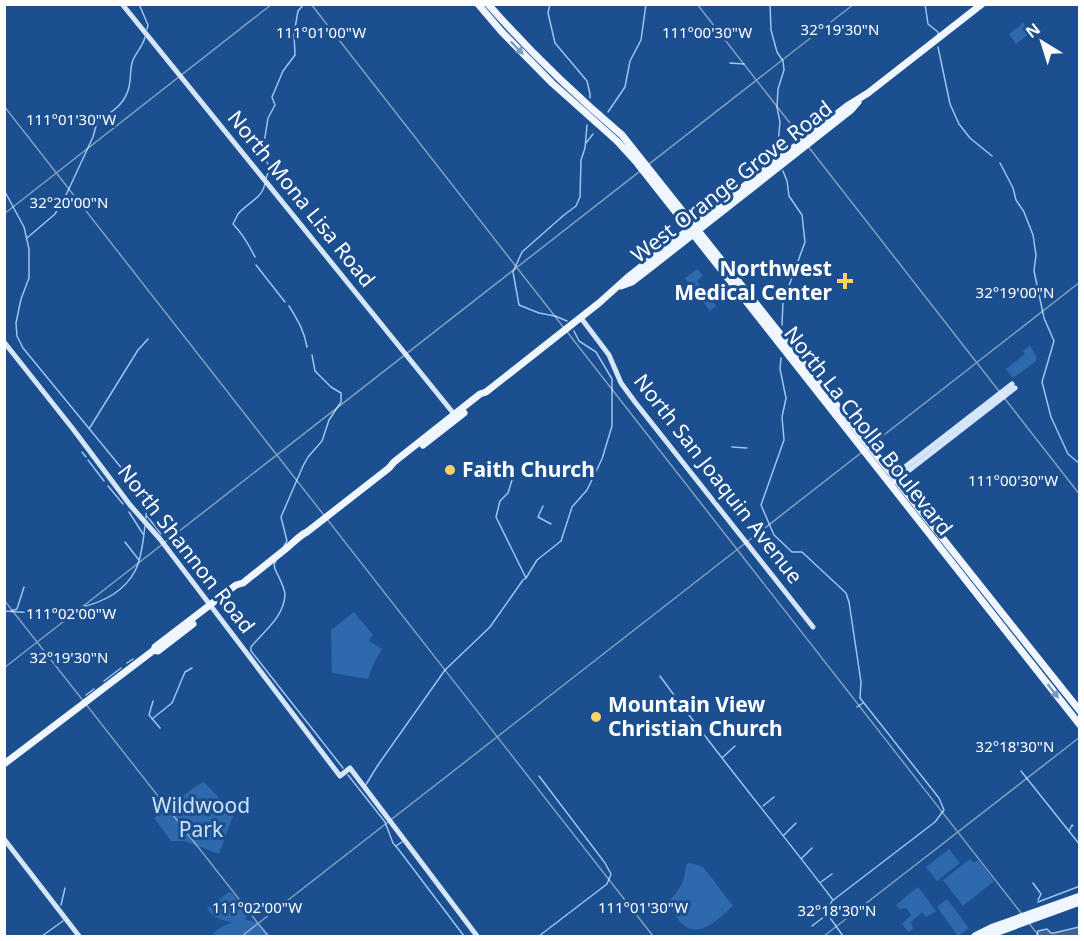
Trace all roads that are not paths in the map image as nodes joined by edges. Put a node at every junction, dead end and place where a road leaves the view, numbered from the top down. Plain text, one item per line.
1 (122, 4) edge
2 (478, 4) edge
3 (488, 4) edge
4 (982, 4) edge
5 (861, 98) junction
6 (782, 157) junction
7 (759, 182) junction
8 (694, 230) junction
9 (581, 318) junction
10 (4, 342) edge
11 (1013, 386) dead end
12 (486, 392) junction
13 (454, 414) junction
14 (388, 468) junction
15 (892, 480) junction
16 (212, 607) junction
17 (813, 627) dead end
18 (1080, 711) edge
19 (1079, 723) edge
20 (4, 764) edge
21 (4, 839) edge
22 (1080, 896) edge
23 (1080, 902) edge
24 (79, 936) edge
25 (477, 936) edge
26 (975, 936) edge
27 (987, 936) edge

1 - 13 street, North Mona Lisa Road
2 -> 8 main road, North La Cholla Boulevard
3 - 8 main road, North La Cholla Boulevard
4 - 5 main road, West Orange Grove Road
5 - 6 main road, West Orange Grove Road
5 - 7 main road, West Orange Grove Road
6 - 7 main road
6 - 8 main road, West Orange Grove Road
7 - 8 main road, West Orange Grove Road
8 - 9 main road, West Orange Grove Road
8 - 15 main road, North La Cholla Boulevard
9 - 12 main road, West Orange Grove Road
9 - 17 street, North San Joaquin Avenue
10 - 16 street, North Shannon Road
11 - 15 street
12 - 13 main road, West Orange Grove Road
12 - 14 main road, West Orange Grove Road
13 - 14 main road, West Orange Grove Road
14 - 16 main road, West Orange Grove Road
15 - 18 main road, North La Cholla Boulevard
15 -> 19 main road, North La Cholla Boulevard
16 - 20 main road, West Orange Grove Road
16 - 25 street, North Shannon Road
21 - 24 street
22 - 26 main road
23 - 27 main road

